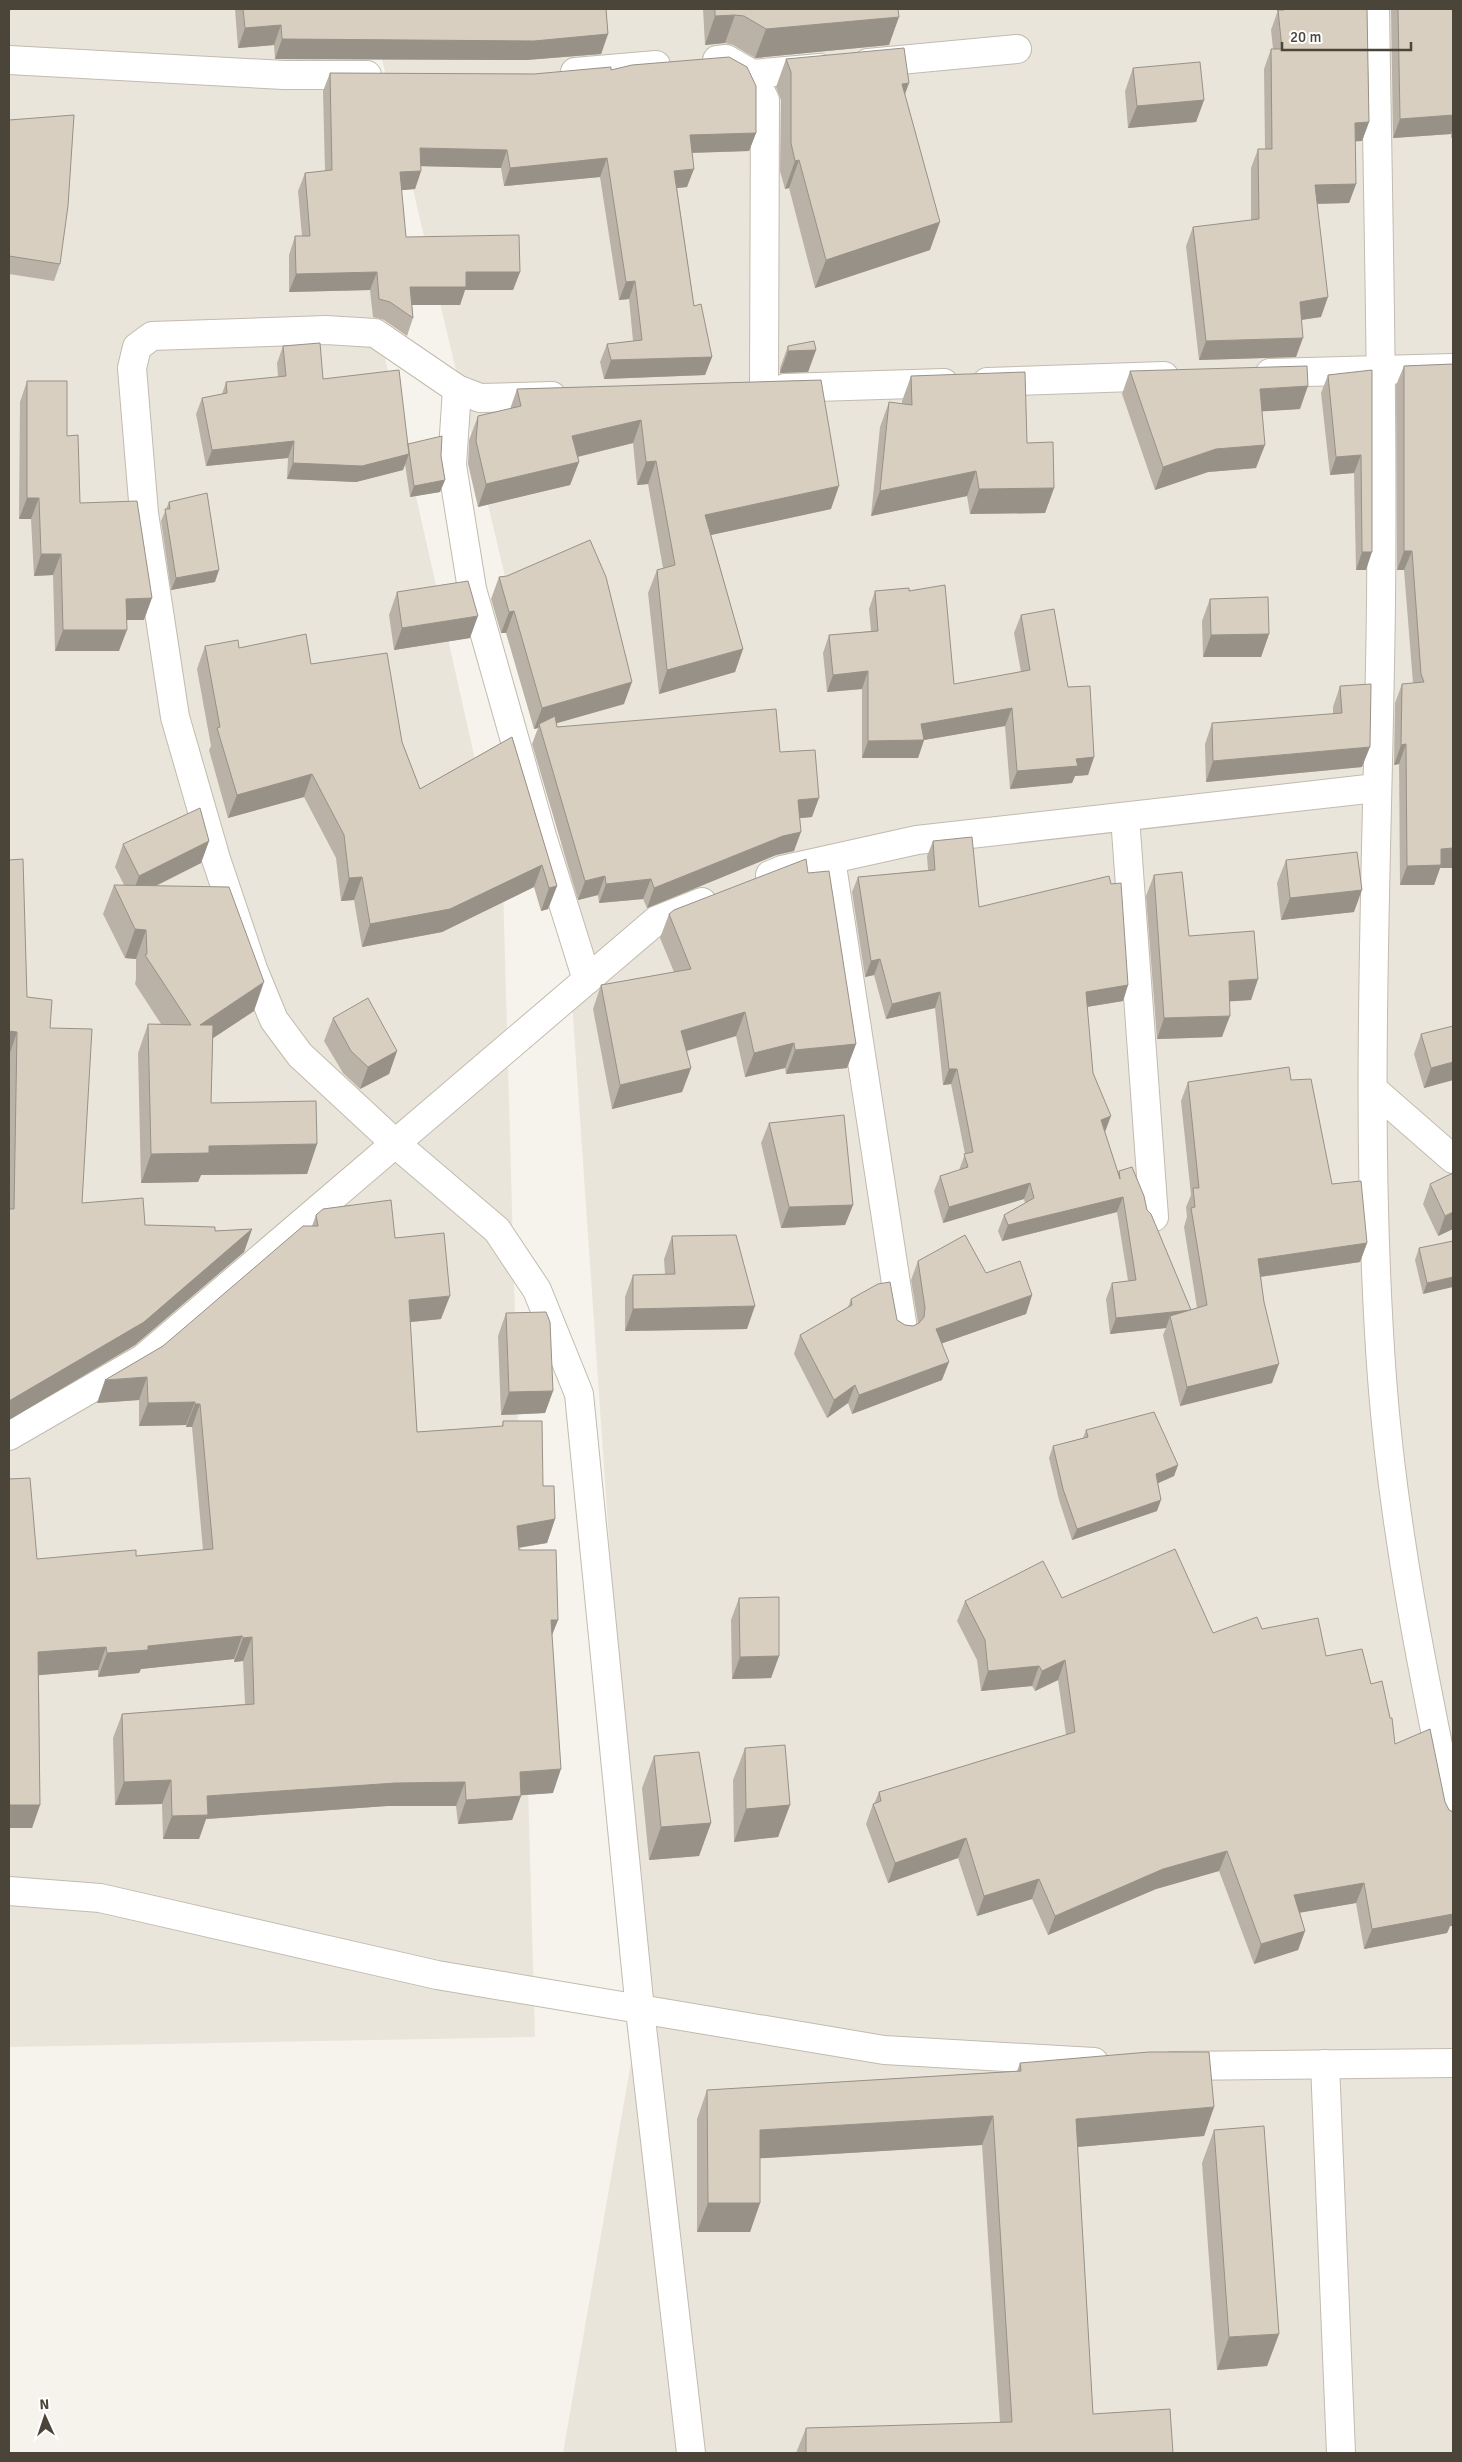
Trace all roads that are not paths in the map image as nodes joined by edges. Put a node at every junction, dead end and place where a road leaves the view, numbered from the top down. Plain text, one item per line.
1 (1375, 9) edge
2 (1017, 49) dead end
3 (9, 60) edge
4 (547, 74) edge
5 (752, 74) junction
6 (391, 75) edge
7 (1453, 368) edge
8 (1380, 369) junction
9 (1241, 374) edge
10 (1192, 375) edge
11 (456, 389) junction
12 (764, 389) junction
13 (735, 390) edge
14 (578, 395) edge
15 (1376, 788) junction
16 (1125, 817) junction
17 (831, 859) junction
18 (747, 884) edge
19 (721, 894) edge
20 (587, 980) junction
21 (1374, 1090) junction
22 (396, 1144) junction
23 (1453, 1158) edge
24 (1154, 1217) edge
25 (903, 1329) edge
26 (9, 1436) edge
27 (1453, 1819) edge
28 (9, 1891) edge
29 (640, 2010) junction
30 (1453, 2063) edge
31 (1117, 2064) edge
32 (1325, 2064) junction
33 (1146, 2066) edge
34 (691, 2453) edge
35 (1340, 2453) edge

1 - 8 street
2 - 5 street
3 - 6 street
4 - 5 street
5 - 12 street
7 - 8 street
8 - 9 street
8 - 15 street
10 - 12 street
11 - 14 street
11 - 20 street
11 - 22 street
12 - 13 street
15 - 16 street
15 - 21 street
16 - 17 street
16 - 24 street
17 - 18 street
17 - 25 street
19 - 20 street
20 - 22 street
21 - 23 street
21 - 27 street
22 - 26 street
22 - 29 street
28 - 29 street
29 - 31 street
29 - 34 street
30 - 32 street
32 - 33 street
32 - 35 street

